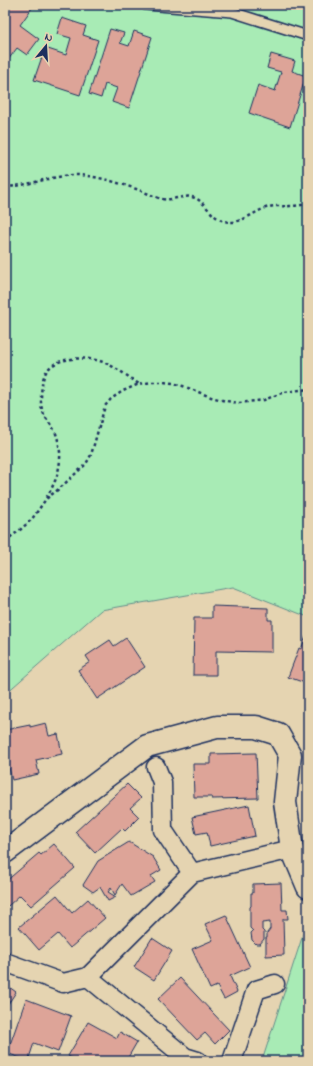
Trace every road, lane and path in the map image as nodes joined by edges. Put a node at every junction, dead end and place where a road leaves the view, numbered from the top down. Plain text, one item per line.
1 (146, 5) edge
2 (308, 36) edge
3 (5, 187) edge
4 (308, 204) edge
5 (139, 384) junction
6 (308, 389) edge
7 (46, 499) junction
8 (5, 542) edge
9 (156, 767) dead end
10 (292, 849) junction
11 (5, 852) edge
12 (192, 873) junction
13 (308, 887) edge
14 (5, 962) edge
15 (88, 977) junction
16 (275, 984) dead end
17 (198, 1061) edge
18 (232, 1061) edge

1 - 2 lane
3 - 4 path
5 - 6 path
5 - 7 path
5 - 7 path
7 - 8 path
9 - 12 street
10 - 11 street
10 - 12 street
10 - 13 street
12 - 15 street
14 - 15 street
15 - 17 street
16 - 18 street

